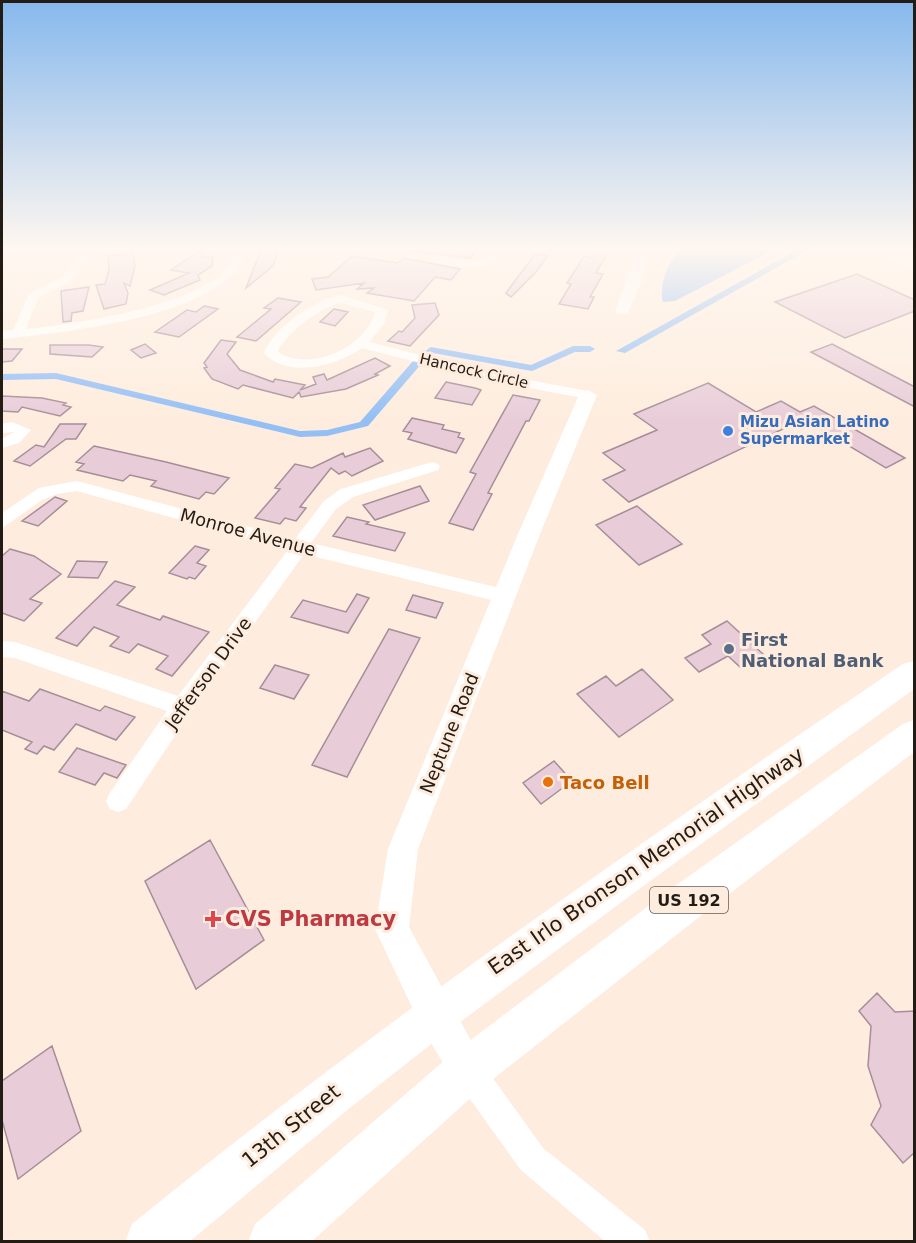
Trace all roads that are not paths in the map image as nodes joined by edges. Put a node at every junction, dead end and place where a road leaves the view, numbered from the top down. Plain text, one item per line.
1 (29, 305) edge
2 (162, 305) edge
3 (321, 305) edge
4 (363, 305) edge
5 (625, 305) edge
6 (622, 311) dead end
7 (18, 334) junction
8 (2, 335) edge
9 (360, 344) junction
10 (588, 395) joint
11 (2, 429) edge
12 (2, 444) edge
13 (432, 467) dead end
14 (2, 522) edge
15 (301, 547) junction
16 (504, 596) junction
17 (2, 648) edge
18 (915, 674) edge
19 (182, 707) junction
20 (915, 734) edge
21 (118, 801) dead end
22 (434, 1013) junction
23 (468, 1070) junction
24 (150, 1242) edge
25 (273, 1242) edge
26 (633, 1242) edge

1 - 7 street
2 - 7 street
3 - 9 street
4 - 9 street
5 - 6 main road
7 - 8 street
9 - 10 street, Hancock Circle
10 - 16 main road, Neptune Road
11 - 12 street
13 - 15 street, Jefferson Drive
14 - 15 street, Monroe Avenue
15 - 16 street, Monroe Avenue
15 - 19 street, Jefferson Drive
16 - 22 main road, Neptune Road
17 - 19 street
18 - 22 highway, East Irlo Bronson Memorial Highway / US 192
19 - 21 street, Jefferson Drive
20 - 23 highway, US 192
22 - 23 main road, Neptune Road
22 - 24 highway, 13th Street / US 192
23 - 25 highway, US 192
23 - 26 street

